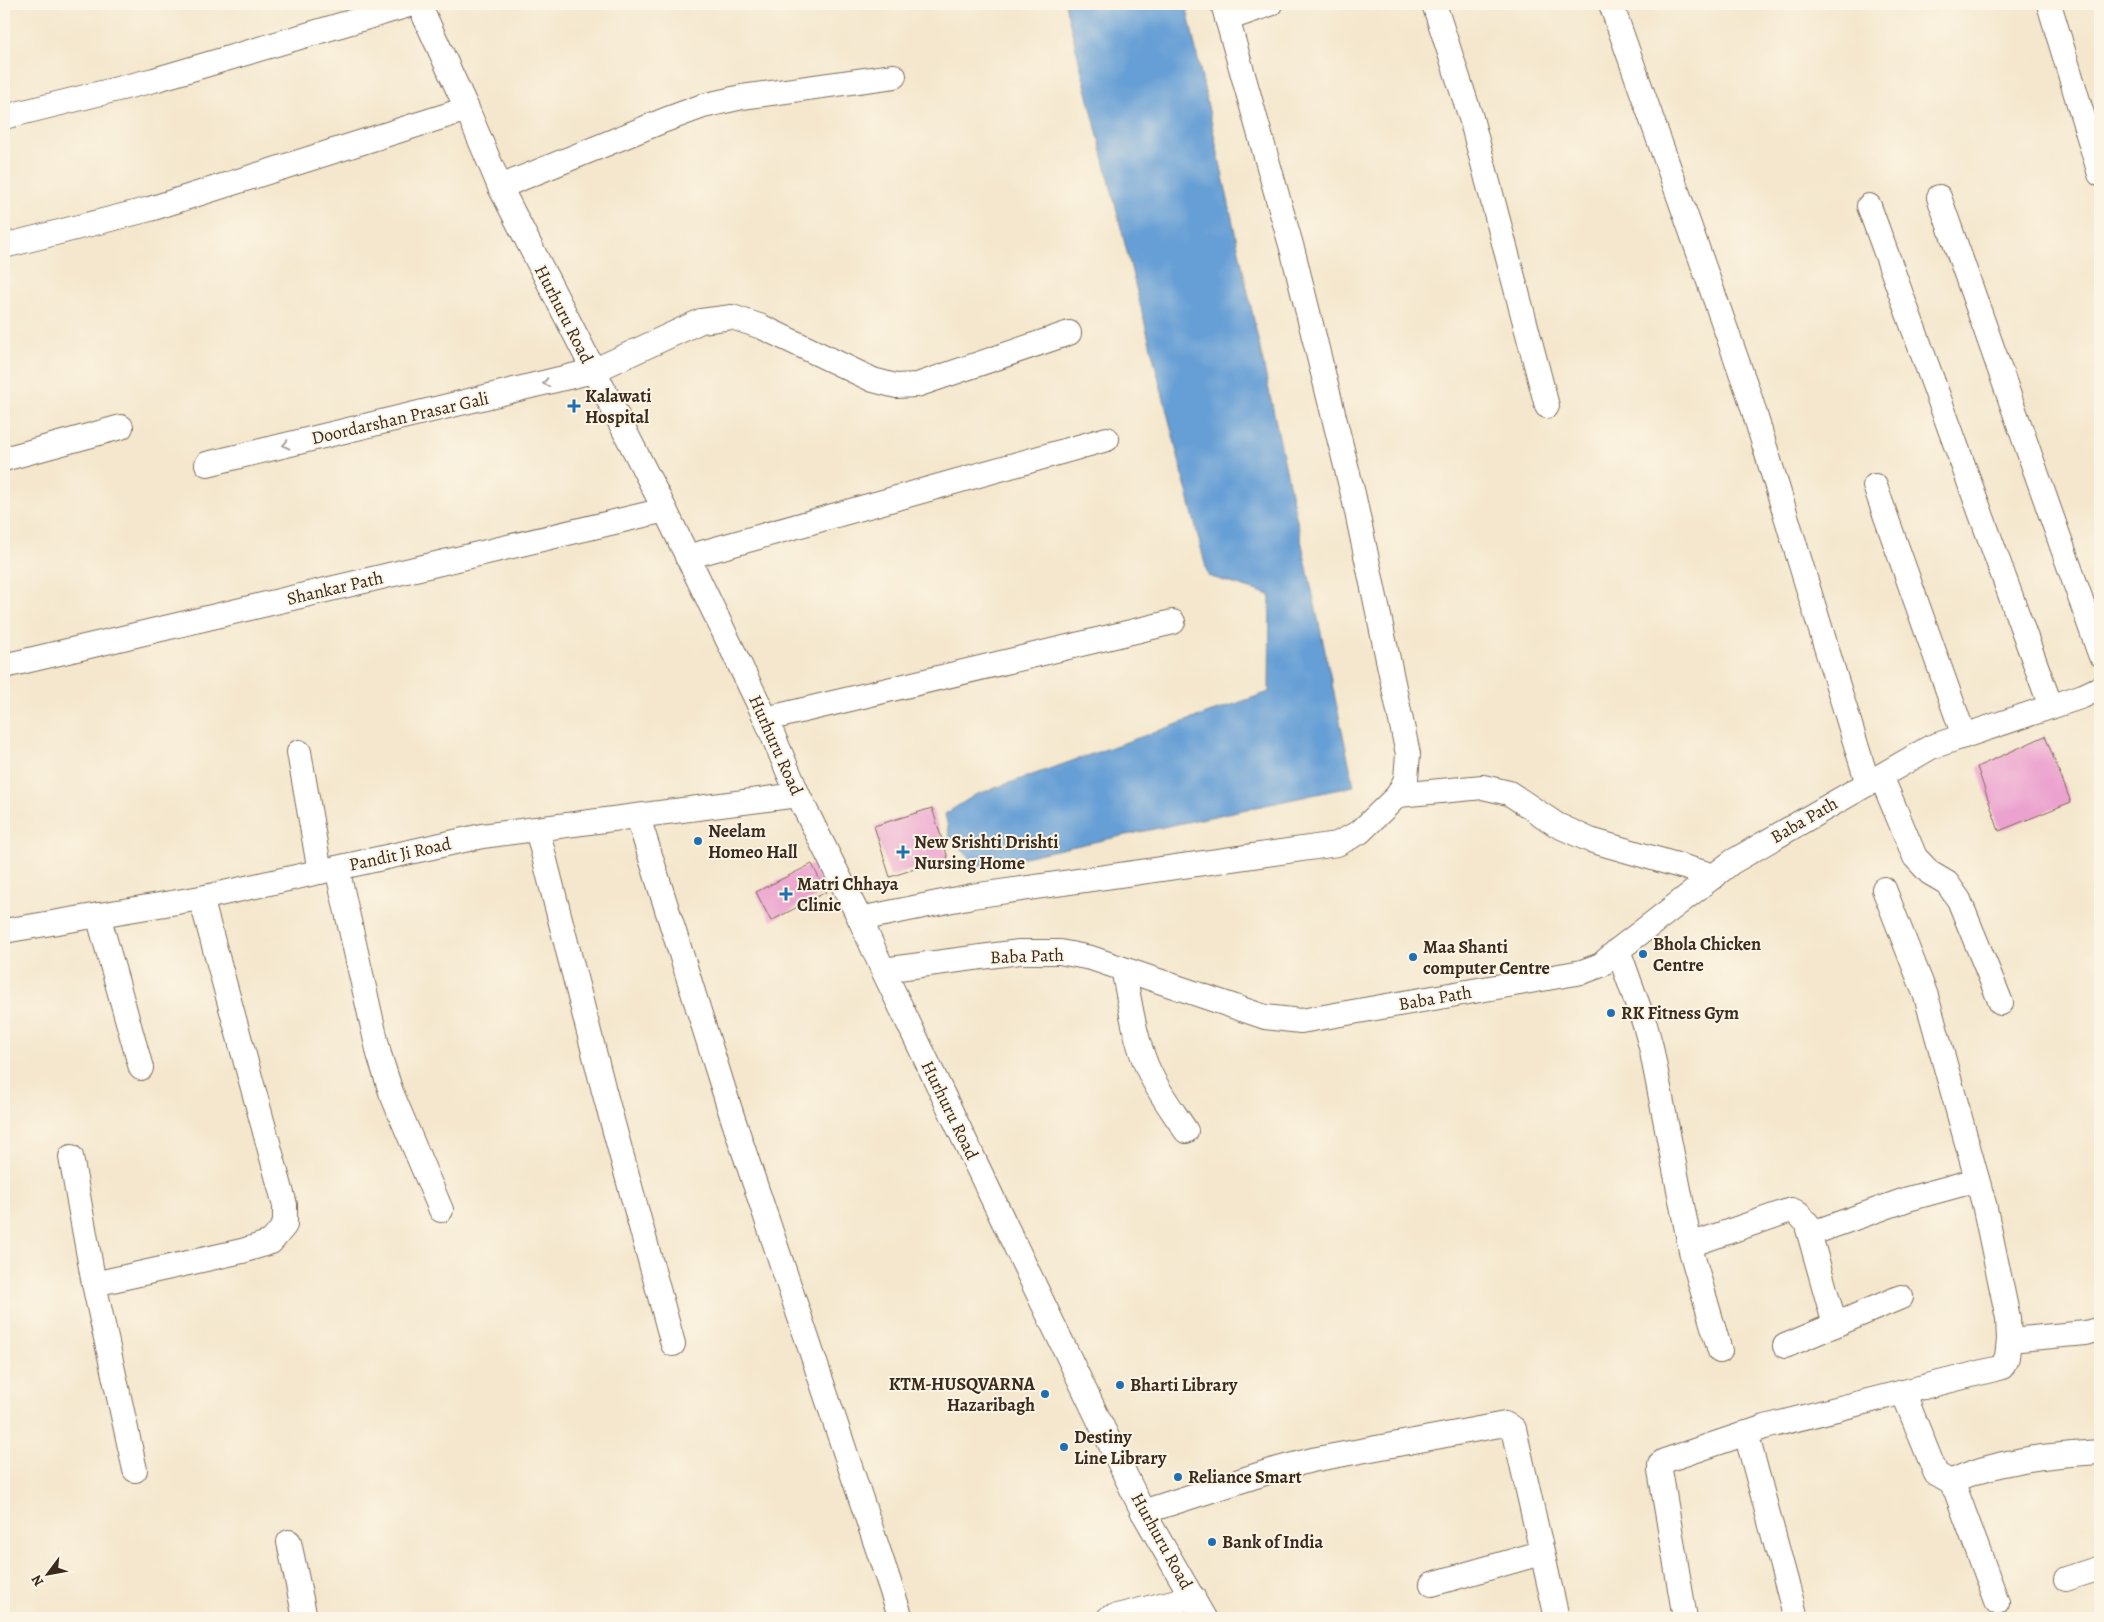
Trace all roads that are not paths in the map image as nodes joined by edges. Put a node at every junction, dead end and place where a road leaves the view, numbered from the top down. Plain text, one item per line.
1 (412, 4) edge
2 (419, 4) edge
3 (1270, 4) edge
4 (1434, 4) edge
5 (1611, 4) edge
6 (2049, 4) edge
7 (1225, 12) edge
8 (894, 76) dead end
9 (467, 109) junction
10 (4, 117) edge
11 (2100, 174) edge
12 (500, 187) junction
13 (1940, 196) dead end
14 (1869, 206) dead end
15 (4, 246) edge
16 (1069, 333) dead end
17 (594, 372) junction
18 (1547, 406) dead end
19 (121, 428) dead end
20 (1107, 439) dead end
21 (4, 459) edge
22 (207, 464) dead end
23 (1876, 486) dead end
24 (665, 510) junction
25 (687, 557) junction
26 (1173, 622) dead end
27 (2100, 654) edge
28 (4, 666) edge
29 (2100, 688) edge
30 (2051, 707) junction
31 (766, 719) junction
32 (1964, 736) junction
33 (299, 752) dead end
34 (1874, 780) junction
35 (798, 795) junction
36 (1398, 795) junction
37 (638, 817) junction
38 (537, 829) junction
39 (329, 870) junction
40 (1715, 876) junction
41 (1884, 889) dead end
42 (200, 898) junction
43 (98, 915) junction
44 (860, 919) junction
45 (4, 931) edge
46 (1618, 950) junction
47 (1123, 969) junction
48 (883, 970) junction
49 (2001, 1004) dead end
50 (141, 1068) dead end
51 (1186, 1131) dead end
52 (71, 1157) dead end
53 (1977, 1180) junction
54 (441, 1210) dead end
55 (1806, 1222) junction
56 (1690, 1246) junction
57 (94, 1284) junction
58 (1901, 1298) dead end
59 (1835, 1325) junction
60 (2100, 1329) edge
61 (2010, 1340) junction
62 (673, 1344) dead end
63 (1785, 1346) dead end
64 (1720, 1351) dead end
65 (1903, 1392) junction
66 (1746, 1433) junction
67 (2100, 1452) edge
68 (135, 1470) dead end
69 (1950, 1482) junction
70 (1144, 1512) junction
71 (289, 1542) dead end
72 (1541, 1553) junction
73 (2100, 1568) edge
74 (2066, 1579) dead end
75 (1432, 1584) dead end
76 (1193, 1597) junction
77 (1997, 1602) dead end
78 (305, 1618) edge
79 (901, 1618) edge
80 (1109, 1618) edge
81 (1204, 1618) edge
82 (1556, 1618) edge
83 (1685, 1618) edge
84 (1796, 1618) edge

1 - 10 street
2 - 9 street, Hurhuru Road
3 - 7 street
4 - 18 street
5 - 34 street
6 - 11 street
7 - 36 street
8 - 12 street
9 - 12 street, Hurhuru Road
9 - 15 street
12 - 17 street, Hurhuru Road
13 - 27 street
14 - 30 street
16 - 17 street, Doordarshan Prasar Gali
17 -> 22 street, Doordarshan Prasar Gali
17 - 24 street, Hurhuru Road
19 - 21 street
20 - 25 street
23 - 32 street
24 - 25 street, Hurhuru Road
24 - 28 street, Shankar Path
25 - 31 street, Hurhuru Road
26 - 31 street
29 - 30 street, Baba Path
30 - 32 street, Baba Path
31 - 35 street, Hurhuru Road
32 - 34 street, Baba Path
33 - 39 street
34 - 40 street, Baba Path
34 - 49 street
35 - 37 street, Pandit Ji Road
35 - 44 street, Hurhuru Road
36 - 40 street
36 - 44 street
37 - 38 street, Pandit Ji Road
37 - 79 street
38 - 39 street, Pandit Ji Road
38 - 62 street
39 - 42 street, Pandit Ji Road
39 - 54 street
40 - 46 street, Baba Path
41 - 53 street
42 - 43 street, Pandit Ji Road
42 - 57 street
43 - 45 street, Pandit Ji Road
43 - 50 street
44 - 48 street, Hurhuru Road
46 - 47 street, Baba Path
46 - 56 street
47 - 48 street, Baba Path
47 - 51 street
48 - 70 street, Hurhuru Road
52 - 57 street
53 - 55 street
53 - 61 street
55 - 56 street
55 - 59 street
56 - 64 street
57 - 68 street
58 - 59 street
59 - 63 street
60 - 61 street
61 - 65 street
65 - 66 street
65 - 69 street
66 - 83 street
66 - 84 street
67 - 69 street
69 - 77 street
70 - 72 street
70 - 76 street, Hurhuru Road
71 - 78 street
72 - 75 street
72 - 82 street
73 - 74 street
76 - 80 street
76 - 81 street, Hurhuru Road

